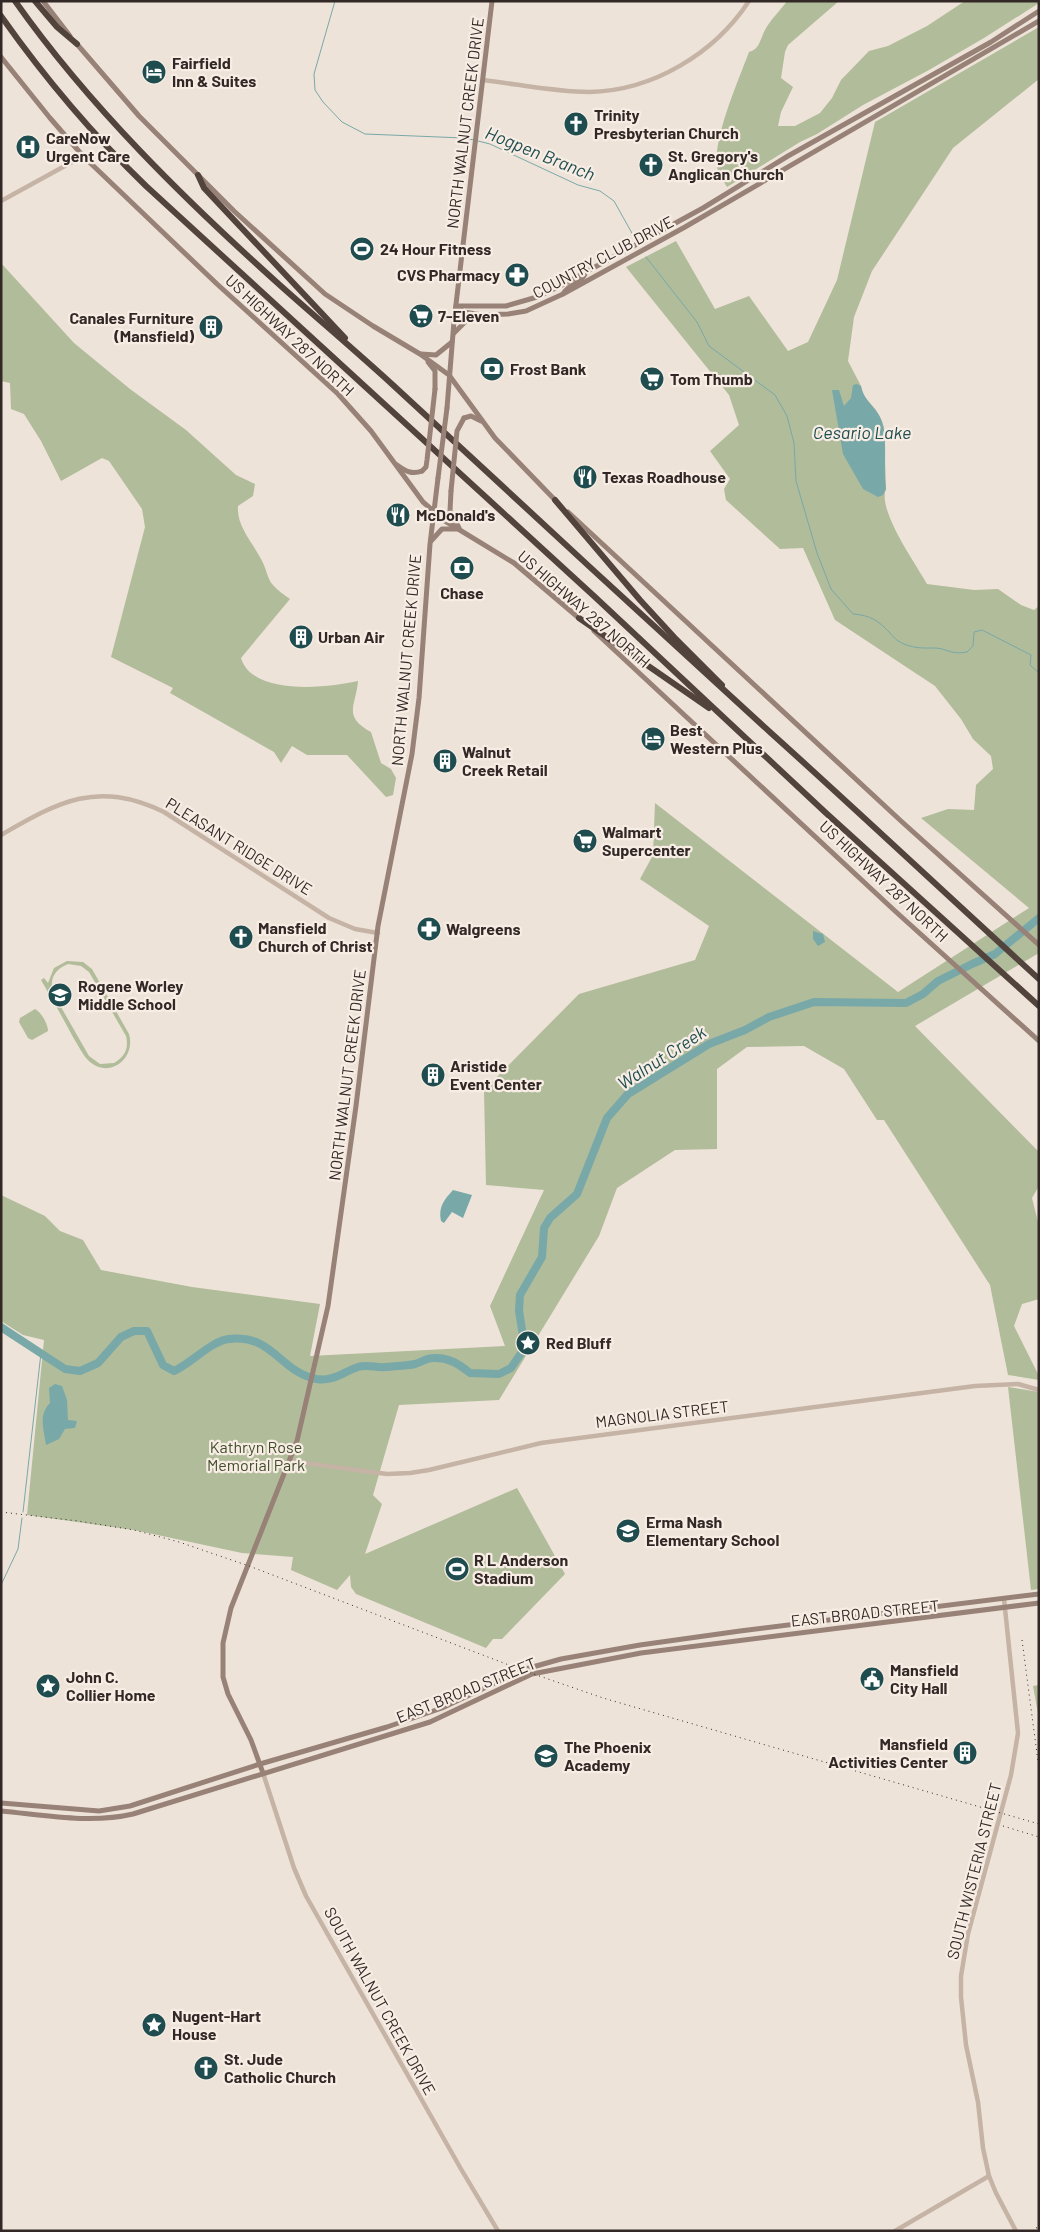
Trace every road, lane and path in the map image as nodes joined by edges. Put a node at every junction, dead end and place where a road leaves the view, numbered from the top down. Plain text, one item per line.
1 (15, 1) edge
2 (35, 1) edge
3 (43, 1) edge
4 (492, 1) edge
5 (749, 1) edge
6 (1039, 11) edge
7 (1, 16) edge
8 (1039, 21) edge
9 (77, 44) junction
10 (1, 57) edge
11 (483, 80) junction
12 (83, 156) junction
13 (198, 175) junction
14 (1, 202) edge
15 (606, 261) junction
16 (585, 274) junction
17 (587, 282) junction
18 (563, 294) junction
19 (537, 297) junction
20 (456, 306) junction
21 (526, 310) junction
22 (482, 315) junction
23 (453, 333) junction
24 (452, 342) junction
25 (353, 348) junction
26 (420, 354) junction
27 (449, 375) junction
28 (487, 427) junction
29 (394, 464) junction
30 (555, 500) junction
31 (434, 511) junction
32 (460, 530) junction
33 (430, 544) junction
34 (579, 618) junction
35 (724, 691) junction
36 (714, 709) junction
37 (1, 835) edge
38 (378, 933) junction
39 (1039, 945) edge
40 (1039, 978) edge
41 (1039, 1006) edge
42 (1039, 1041) edge
43 (1039, 1390) edge
44 (290, 1461) junction
45 (1039, 1594) edge
46 (1004, 1599) junction
47 (1039, 1603) edge
48 (1004, 1608) junction
49 (679, 1640) junction
50 (640, 1645) junction
51 (680, 1648) junction
52 (641, 1653) junction
53 (590, 1655) junction
54 (561, 1659) junction
55 (592, 1662) junction
56 (562, 1667) junction
57 (503, 1678) junction
58 (509, 1684) junction
59 (332, 1743) junction
60 (334, 1751) junction
61 (260, 1764) junction
62 (263, 1773) junction
63 (1, 1803) edge
64 (1, 1811) edge
65 (989, 2176) junction
66 (498, 2231) edge
67 (895, 2231) edge
68 (1016, 2231) edge

1 - 25 highway
2 - 9 highway
3 - 9 main road
4 - 11 main road, NORTH WALNUT CREEK DRIVE
5 - 11 street
6 - 15 main road, COUNTRY CLUB DRIVE
7 - 36 highway
8 - 17 main road, COUNTRY CLUB DRIVE
9 - 13 main road
10 - 12 main road, US HIGHWAY 287 NORTH
11 - 20 main road, NORTH WALNUT CREEK DRIVE
12 - 14 street
12 - 29 main road, US HIGHWAY 287 NORTH
13 - 25 highway
13 - 26 main road
15 - 16 main road, COUNTRY CLUB DRIVE
15 - 17 main road
16 - 18 main road
16 - 19 main road, COUNTRY CLUB DRIVE
17 - 18 main road, COUNTRY CLUB DRIVE
18 - 21 main road, COUNTRY CLUB DRIVE
19 - 20 main road, COUNTRY CLUB DRIVE
19 - 21 main road
20 - 22 main road, COUNTRY CLUB DRIVE
20 - 23 main road, NORTH WALNUT CREEK DRIVE
21 - 22 main road, COUNTRY CLUB DRIVE
22 - 23 main road
23 - 24 main road, NORTH WALNUT CREEK DRIVE
24 - 26 main road
24 - 27 main road, NORTH WALNUT CREEK DRIVE
25 - 35 highway
26 - 27 main road
26 - 29 main road, bridge
27 - 28 main road
27 - 31 main road, NORTH WALNUT CREEK DRIVE, bridge
28 - 30 main road
28 - 32 main road, bridge
29 - 31 main road, US HIGHWAY 287 NORTH
30 - 35 highway
30 - 39 main road
31 - 32 main road, US HIGHWAY 287 NORTH
31 - 33 main road, NORTH WALNUT CREEK DRIVE
32 - 33 main road
32 - 34 main road, US HIGHWAY 287 NORTH
33 - 38 main road, NORTH WALNUT CREEK DRIVE
34 - 36 highway
34 - 42 main road, US HIGHWAY 287 NORTH
35 - 40 highway
36 - 41 highway
37 - 38 street, PLEASANT RIDGE DRIVE
38 - 44 main road, NORTH WALNUT CREEK DRIVE
43 - 44 street, MAGNOLIA STREET
44 - 61 main road, NORTH WALNUT CREEK DRIVE
45 - 46 main road, EAST BROAD STREET
46 - 48 street, SOUTH WISTERIA STREET
46 - 49 main road, EAST BROAD STREET
47 - 48 main road, EAST BROAD STREET
48 - 51 main road, EAST BROAD STREET
48 - 65 street, SOUTH WISTERIA STREET
49 - 50 main road, EAST BROAD STREET
49 - 51 main road
50 - 52 main road
50 - 53 main road, EAST BROAD STREET
51 - 52 main road, EAST BROAD STREET
52 - 55 main road, EAST BROAD STREET
53 - 54 main road, EAST BROAD STREET
53 - 55 main road
54 - 56 main road
54 - 57 main road, EAST BROAD STREET
55 - 56 main road, EAST BROAD STREET
56 - 58 main road, EAST BROAD STREET
57 - 58 main road
57 - 59 main road, EAST BROAD STREET
58 - 60 main road, EAST BROAD STREET
59 - 60 main road
59 - 61 main road, EAST BROAD STREET
60 - 62 main road, EAST BROAD STREET
61 - 62 main road, NORTH WALNUT CREEK DRIVE
61 - 63 main road, EAST BROAD STREET
62 - 64 main road, EAST BROAD STREET
62 - 66 street, SOUTH WALNUT CREEK DRIVE
65 - 67 street
65 - 68 street, SOUTH WISTERIA STREET

